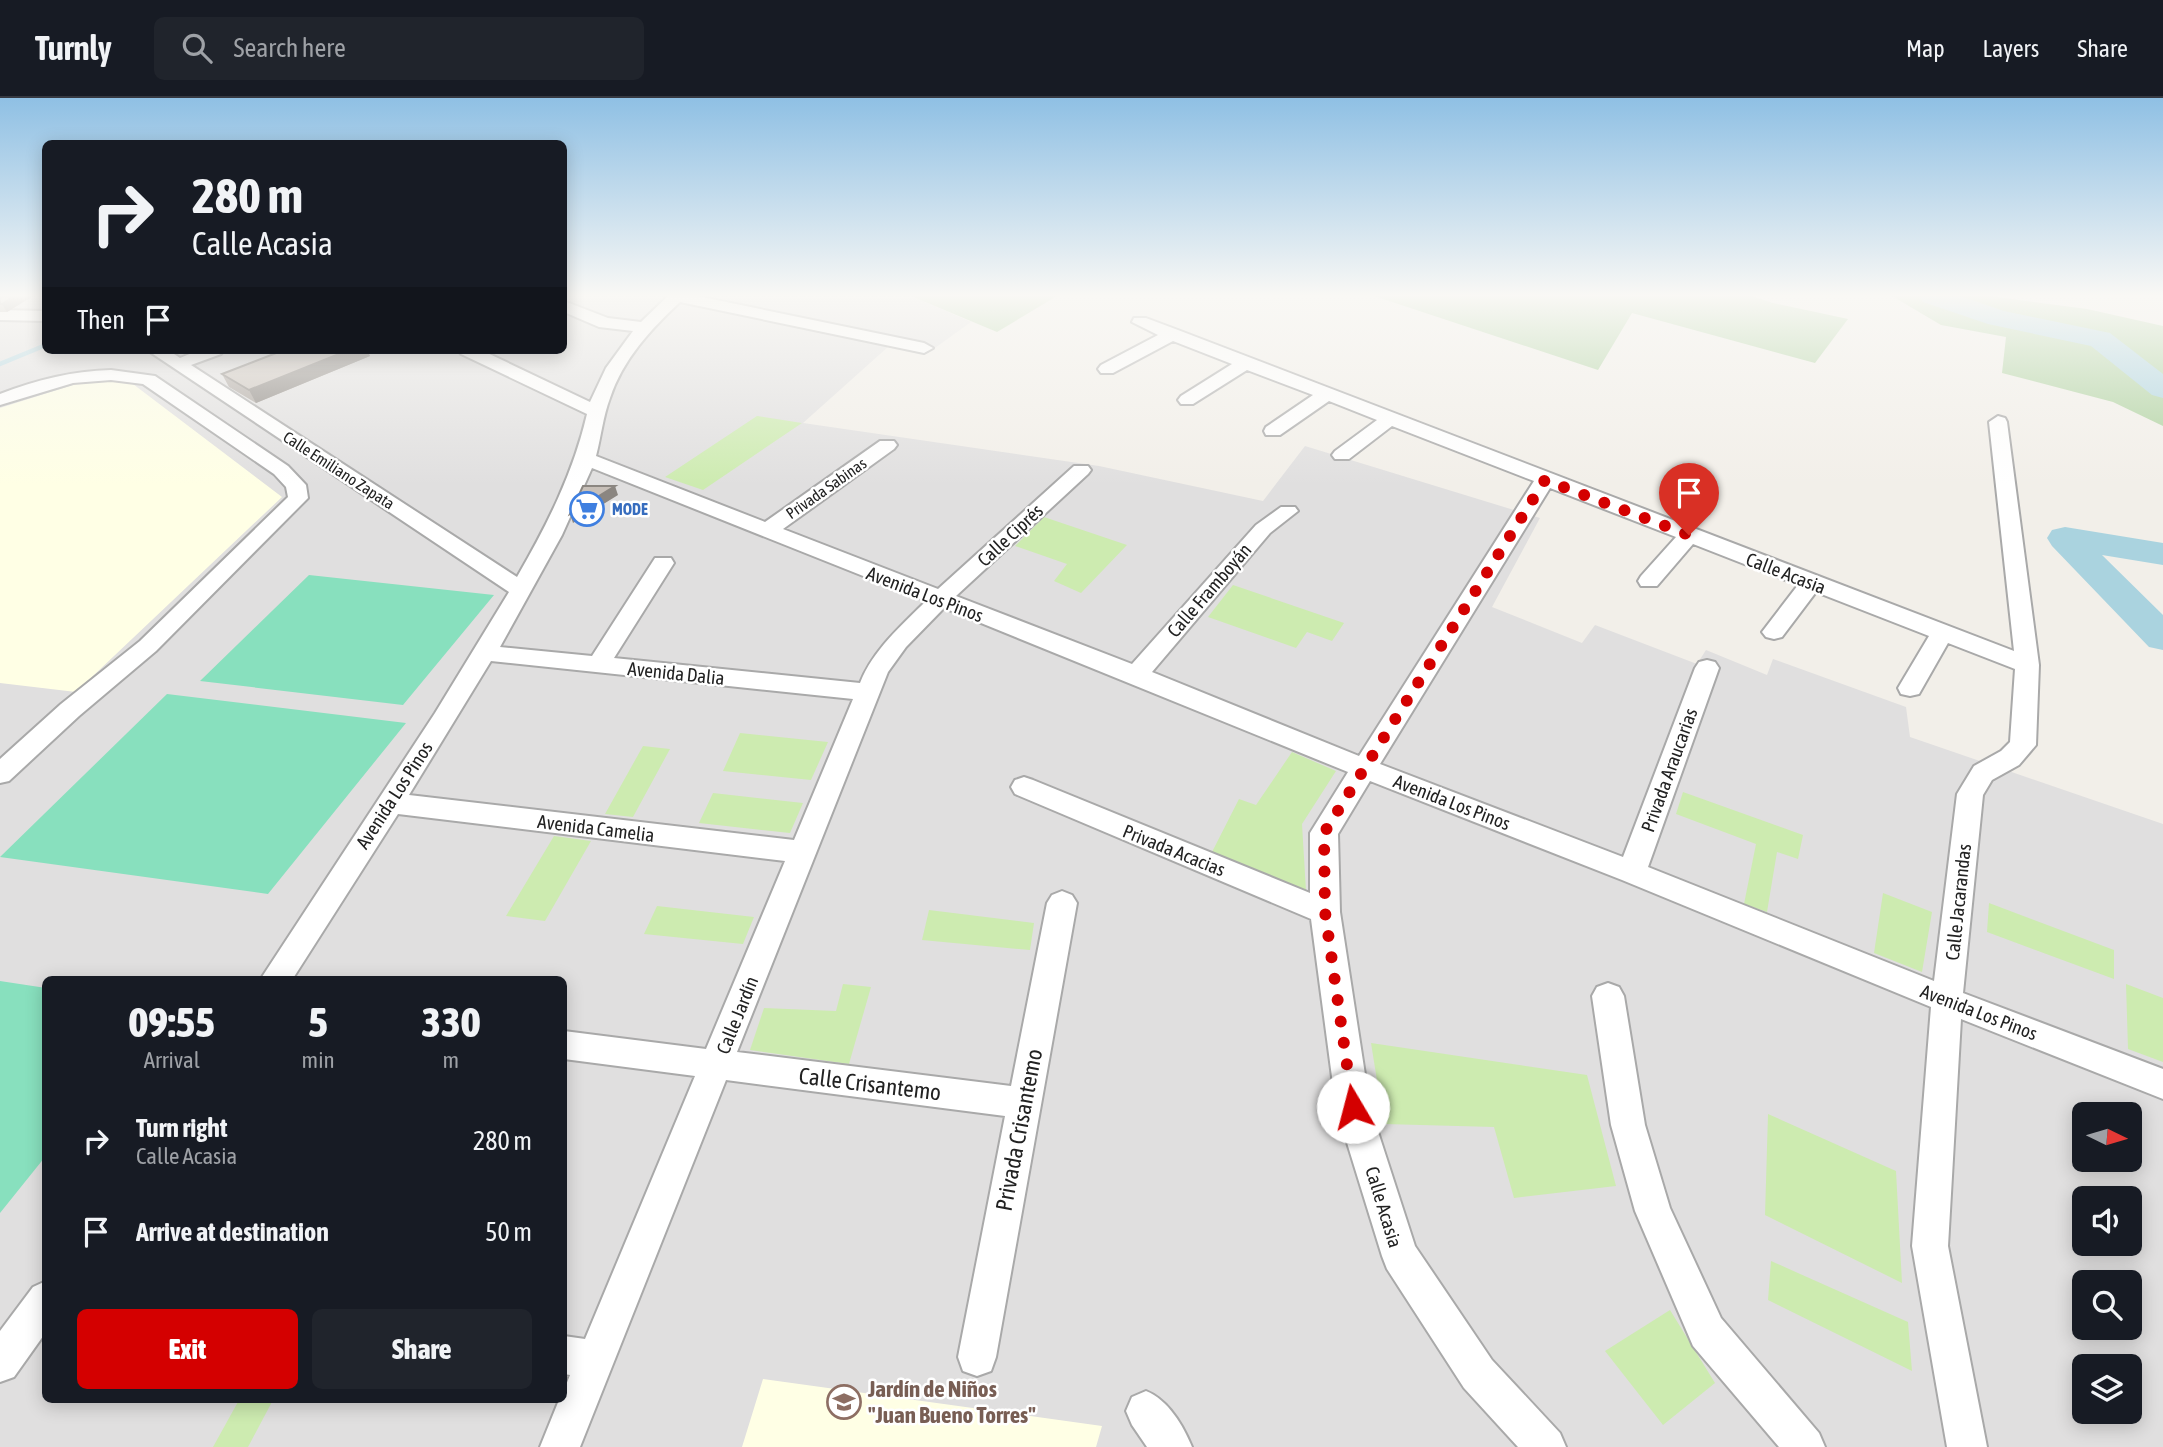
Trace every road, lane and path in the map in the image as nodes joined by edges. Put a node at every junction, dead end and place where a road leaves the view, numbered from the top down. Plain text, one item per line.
1 (170, 359) edge
2 (194, 359) edge
3 (486, 359) edge
4 (622, 359) edge
5 (1126, 359) edge
6 (1236, 359) edge
7 (1246, 363) junction
8 (179, 365) junction
9 (1107, 369) dead end
10 (1326, 395) junction
11 (0, 400) edge
12 (1187, 400) dead end
13 (597, 412) junction
14 (1390, 419) junction
15 (1998, 422) dead end
16 (1273, 431) dead end
17 (887, 445) dead end
18 (1342, 455) dead end
19 (586, 459) junction
20 (1081, 470) dead end
21 (1545, 480) junction
22 (1288, 511) dead end
23 (766, 531) junction
24 (1689, 535) junction
25 (663, 563) dead end
26 (1649, 581) dead end
27 (1811, 583) junction
28 (521, 590) junction
29 (939, 600) junction
30 (1774, 632) dead end
31 (1942, 633) junction
32 (484, 653) junction
33 (598, 665) junction
34 (2027, 665) junction
35 (1707, 668) dead end
36 (1136, 675) junction
37 (1910, 688) dead end
38 (867, 692) junction
39 (1363, 768) junction
40 (2, 770) edge
41 (1024, 787) dead end
42 (390, 803) junction
43 (802, 852) junction
44 (1632, 872) junction
45 (1062, 903) dead end
46 (1325, 912) junction
47 (278, 976) edge
48 (1608, 996) dead end
49 (1947, 1000) junction
50 (567, 1045) edge
51 (717, 1066) junction
52 (2163, 1084) edge
53 (1024, 1103) junction
54 (42, 1305) edge
55 (580, 1357) edge
56 (977, 1357) dead end
57 (0, 1363) edge
58 (1146, 1411) dead end
59 (560, 1447) edge
60 (1172, 1447) edge
61 (1546, 1447) edge
62 (1805, 1447) edge
63 (1967, 1447) edge

1 - 8 street, Calle Emiliano Zapata
2 - 8 street
3 - 13 street
4 - 13 street, Avenida Los Pinos
5 - 9 street
6 - 7 street, Calle Acasia
7 - 10 street, Calle Acasia
7 - 12 street
8 - 28 street, Calle Emiliano Zapata
10 - 14 street, Calle Acasia
10 - 16 street
11 - 40 street
13 - 19 street, Avenida Los Pinos
14 - 18 street
14 - 21 street, Calle Acasia
15 - 34 street, Calle Jacarandas
17 - 23 street, Privada Sabinas
19 - 23 street, Avenida Los Pinos
19 - 28 street, Avenida Los Pinos
20 - 29 street, Calle Ciprés
21 - 24 street, Calle Acasia
21 - 39 street, Calle Acasia
22 - 36 street, Calle Framboyán
23 - 29 street, Avenida Los Pinos
24 - 26 street
24 - 27 street, Calle Acasia
25 - 33 street
27 - 30 street
27 - 31 street, Calle Acasia
28 - 32 street, Avenida Los Pinos
29 - 36 street, Avenida Los Pinos
29 - 38 street, Calle Jardín
31 - 34 street, Calle Acasia
31 - 37 street
32 - 33 street, Avenida Dalia
32 - 42 street, Avenida Los Pinos
33 - 38 street, Avenida Dalia
34 - 49 street, Calle Jacarandas
35 - 44 street, Privada Araucarias
36 - 39 street, Avenida Los Pinos
38 - 43 street, Calle Jardín
39 - 44 street, Avenida Los Pinos
39 - 46 street, Calle Acasia
41 - 46 street, Privada Acacias
42 - 43 street, Avenida Camelia
42 - 47 street, Avenida Los Pinos
43 - 51 street, Calle Jardín
44 - 49 street, Avenida Los Pinos
45 - 53 street, Privada Crisantemo
46 - 61 street, Calle Acasia
48 - 62 street
49 - 52 street, Avenida Los Pinos
49 - 63 street, Calle Jacarandas
50 - 51 street, Calle Crisantemo
51 - 53 street, Calle Crisantemo
51 - 55 street, Calle Jardín
53 - 56 street, Privada Crisantemo
54 - 57 street
55 - 59 street, Calle Jardín
58 - 60 street

